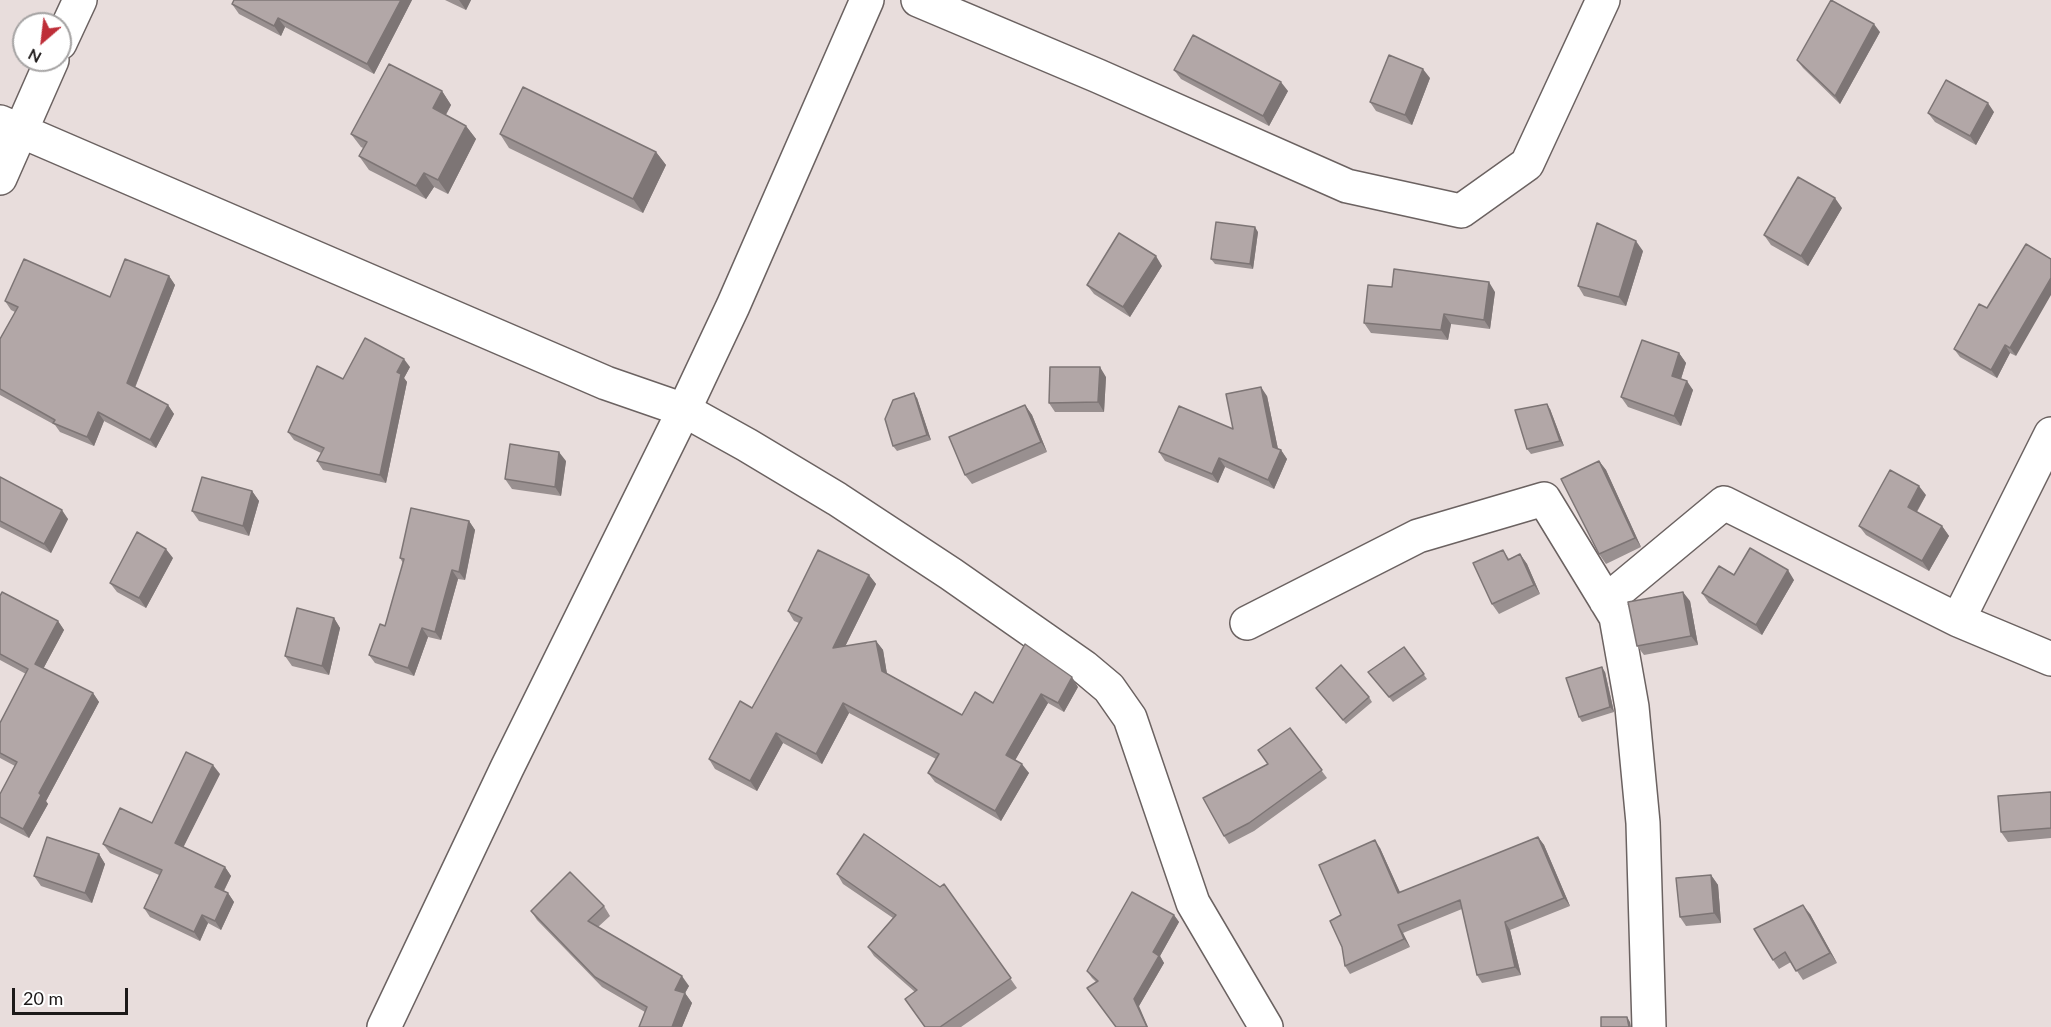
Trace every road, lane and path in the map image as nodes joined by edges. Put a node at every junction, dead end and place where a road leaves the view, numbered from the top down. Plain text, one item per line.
1 (80, 0) edge
2 (867, 0) edge
3 (918, 0) edge
4 (1603, 0) edge
5 (72, 17) edge
6 (44, 72) edge
7 (10, 126) edge
8 (0, 178) edge
9 (684, 410) junction
10 (2051, 434) edge
11 (1606, 601) junction
12 (1959, 620) junction
13 (1247, 623) dead end
14 (2051, 659) edge
15 (384, 1027) edge
16 (1266, 1027) edge
17 (1649, 1027) edge

1 - 5 street
2 - 9 street
3 - 4 street
6 - 7 street
7 - 8 street
7 - 9 street
9 - 15 street
9 - 16 street
10 - 12 street
11 - 12 street
11 - 13 street
11 - 17 street
12 - 14 street

